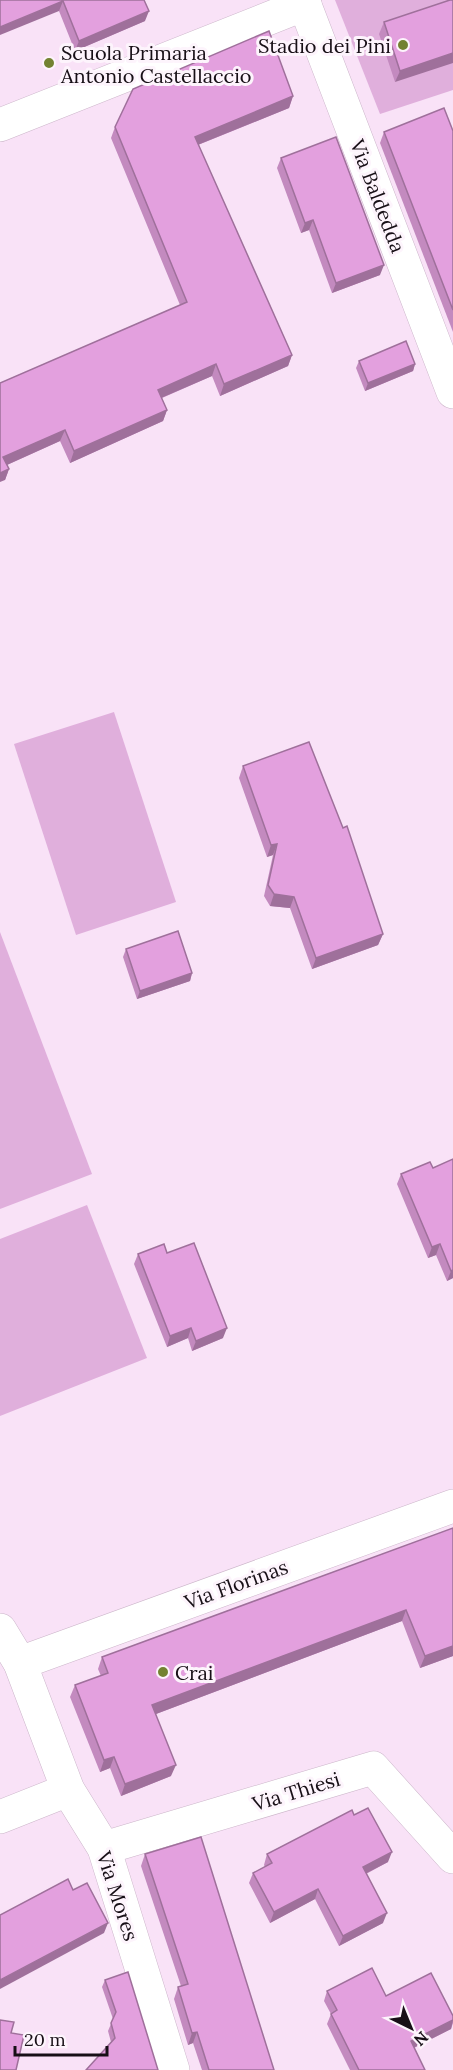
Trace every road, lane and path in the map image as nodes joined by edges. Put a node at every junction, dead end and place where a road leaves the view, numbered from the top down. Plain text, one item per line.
1 (304, 2) edge
2 (0, 125) edge
3 (453, 392) edge
4 (453, 1506) edge
5 (0, 1630) edge
6 (20, 1663) junction
7 (68, 1790) junction
8 (0, 1817) edge
9 (104, 1848) junction
10 (453, 1857) edge
11 (173, 2070) edge

1 - 2 street
1 - 3 street, Via Baldedda
4 - 6 street, Via Florinas
5 - 6 street, Via Mores
6 - 7 street, Via Mores
7 - 8 street
7 - 9 street, Via Mores
9 - 10 street, Via Thiesi
9 - 11 street, Via Mores

